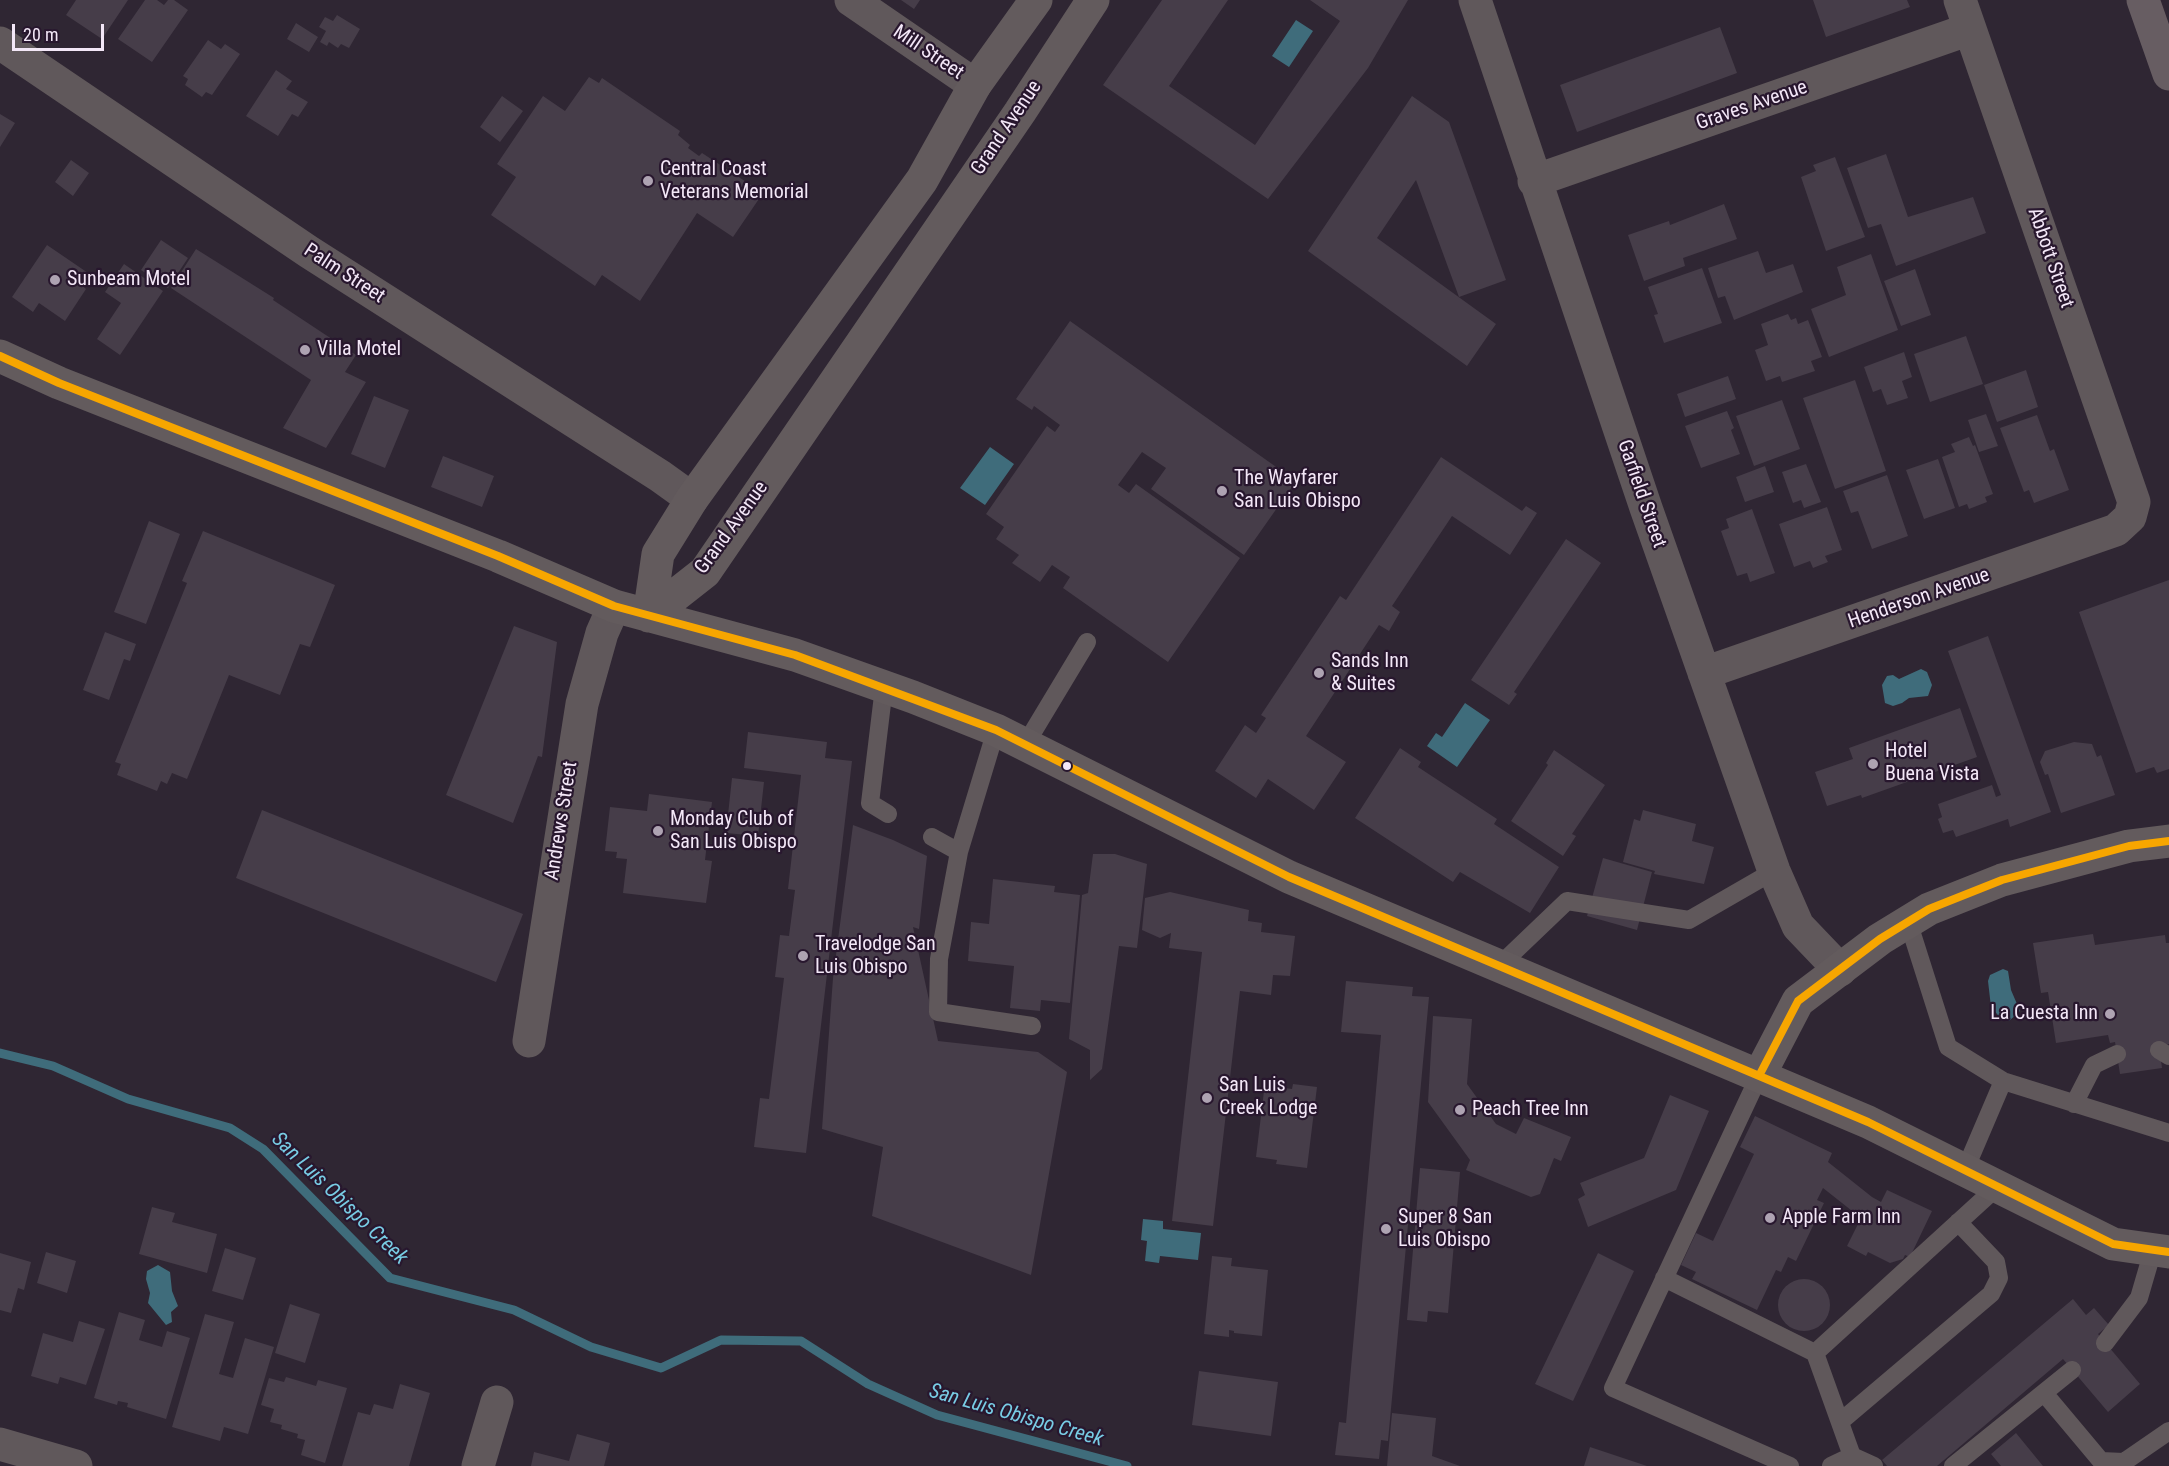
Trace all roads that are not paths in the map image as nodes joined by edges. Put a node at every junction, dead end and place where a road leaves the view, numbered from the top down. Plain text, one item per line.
1 (851, 0) edge
2 (1036, 0) edge
3 (1093, 0) edge
4 (1475, 0) edge
5 (2143, 0) edge
6 (1965, 15) edge
7 (0, 43) edge
8 (2169, 74) edge
9 (975, 85) junction
10 (1020, 112) junction
11 (1534, 182) junction
12 (0, 356) edge
13 (692, 499) junction
14 (2130, 517) joint
15 (614, 606) junction
16 (649, 616) junction
17 (1087, 642) dead end
18 (1704, 674) junction
19 (884, 687) junction
20 (996, 730) junction
21 (1025, 745) junction
22 (888, 814) dead end
23 (932, 837) dead end
24 (2169, 841) edge
25 (959, 852) junction
26 (1774, 871) junction
27 (1908, 921) junction
28 (1499, 966) junction
29 (1840, 970) junction
30 (1032, 1026) dead end
31 (529, 1041) dead end
32 (2117, 1054) dead end
33 (1760, 1074) junction
34 (2003, 1081) junction
35 (2074, 1104) junction
36 (2169, 1133) edge
37 (1965, 1170) junction
38 (1997, 1187) junction
39 (1958, 1222) junction
40 (2161, 1251) edge
41 (1664, 1278) junction
42 (2105, 1343) dead end
43 (1815, 1353) junction
44 (2072, 1370) dead end
45 (2044, 1393) junction
46 (497, 1402) dead end
47 (1840, 1422) junction
48 (2169, 1431) edge
49 (0, 1444) edge
50 (1852, 1456) junction
51 (76, 1466) edge
52 (478, 1466) edge
53 (1791, 1466) edge
54 (1830, 1466) edge
55 (1874, 1466) edge
56 (1953, 1466) edge

1 - 9 street, Mill Street
2 - 9 street
3 - 10 street, Grand Avenue
4 - 11 street, Garfield Street
5 - 8 highway
6 - 11 street, Graves Avenue
6 - 14 street, Abbott Street
7 - 13 street, Palm Street
9 - 10 street
9 - 13 street
10 - 16 street, Grand Avenue
11 - 18 street, Garfield Street
12 - 15 street
13 - 16 street
14 - 18 street, Henderson Avenue
15 - 16 street
15 - 31 street, Andrews Street
16 - 19 street
17 - 21 lane
18 - 26 street, Garfield Street
19 - 20 street
19 - 22 lane
20 - 21 street
20 - 25 lane
21 - 28 street
23 - 25 lane
24 - 27 street
25 - 30 lane
26 - 28 lane
26 - 29 street, Garfield Street
27 - 29 street
27 - 34 lane
28 - 33 street
29 - 33 street
32 - 35 lane
33 - 37 street
33 - 41 lane
34 - 35 lane
34 - 37 lane
35 - 36 lane
37 - 38 street
38 - 39 lane
38 - 40 street
39 - 43 lane
39 - 47 lane
40 - 42 lane
41 - 43 lane
41 - 53 lane
43 - 47 lane
44 - 45 lane
45 - 48 lane
45 - 56 lane
46 - 52 street
47 - 50 lane
49 - 51 street
50 - 54 lane
50 - 55 lane

